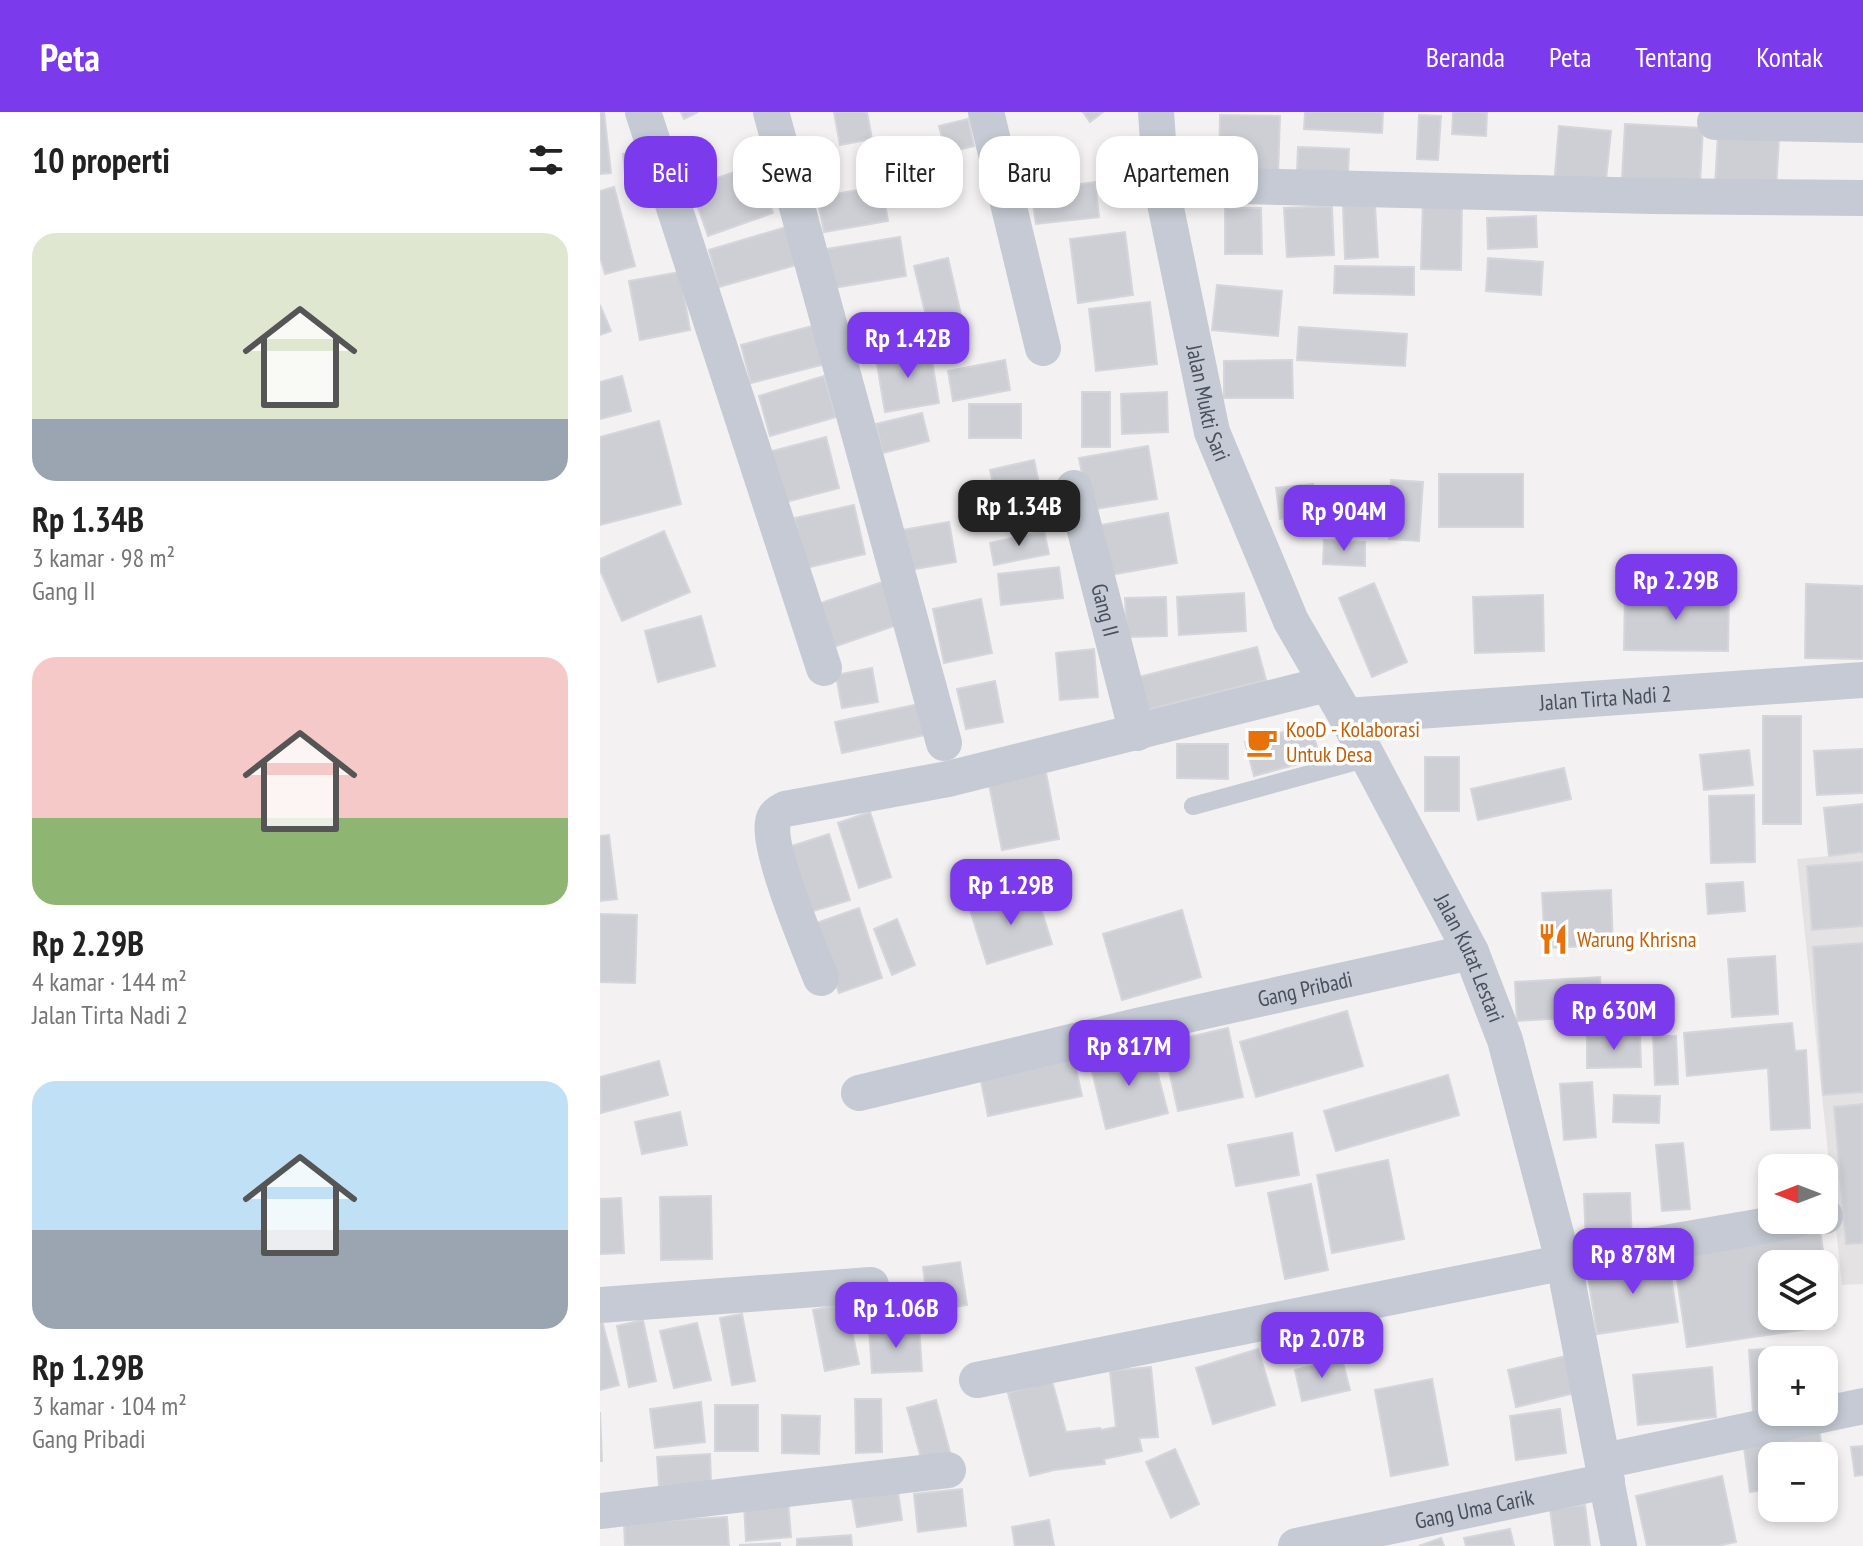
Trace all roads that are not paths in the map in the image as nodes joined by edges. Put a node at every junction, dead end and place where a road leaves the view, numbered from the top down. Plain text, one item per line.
1 (643, 112) edge
2 (771, 112) edge
3 (986, 112) edge
4 (1156, 112) edge
5 (1715, 122) dead end
6 (1863, 125) edge
7 (1158, 136) edge
8 (1258, 186) edge
9 (1863, 198) edge
10 (1166, 208) edge
11 (1043, 348) dead end
12 (1074, 488) dead end
13 (824, 668) dead end
14 (1863, 680) edge
15 (1327, 684) junction
16 (1346, 716) junction
17 (1137, 733) junction
18 (944, 743) dead end
19 (1368, 758) junction
20 (1193, 806) dead end
21 (1471, 952) junction
22 (821, 978) dead end
23 (859, 1093) dead end
24 (1758, 1227) edge
25 (1564, 1264) junction
26 (871, 1285) dead end
27 (600, 1305) edge
28 (977, 1380) dead end
29 (1863, 1406) edge
30 (948, 1470) dead end
31 (1605, 1471) junction
32 (600, 1511) edge
33 (1296, 1546) edge
34 (1619, 1546) edge

1 - 13 street
2 - 18 street
3 - 11 street
4 - 7 street, Jalan Mukti Sari
5 - 6 street
8 - 9 street
10 - 15 street, Jalan Mukti Sari
12 - 17 street, Gang II
14 - 16 street, Jalan Tirta Nadi 2
15 - 16 street, Jalan Mukti Sari
15 - 17 street
16 - 19 street, Jalan Kutat Lestari
17 - 22 street
19 - 20 lane
19 - 21 street, Jalan Kutat Lestari
21 - 23 street, Gang Pribadi
21 - 25 street, Jalan Kutat Lestari
24 - 25 street
25 - 28 street
25 - 31 street, Jalan Kutat Lestari
26 - 27 street
29 - 31 street, Gang Uma Carik
30 - 32 street
31 - 33 street, Gang Uma Carik
31 - 34 street, Jalan Kutat Lestari

